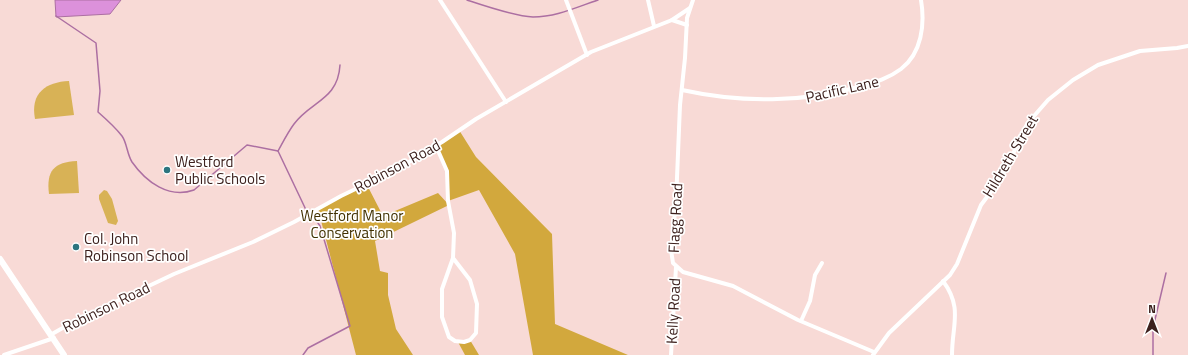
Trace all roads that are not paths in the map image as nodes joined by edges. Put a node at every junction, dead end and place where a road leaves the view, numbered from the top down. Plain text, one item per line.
1 (440, 0) edge
2 (566, 0) edge
3 (648, 0) edge
4 (693, 0) edge
5 (921, 0) edge
6 (690, 8) junction
7 (672, 20) junction
8 (686, 25) junction
9 (654, 26) junction
10 (1188, 46) edge
11 (587, 55) junction
12 (682, 90) junction
13 (506, 102) junction
14 (436, 146) junction
15 (453, 258) junction
16 (0, 259) edge
17 (822, 263) dead end
18 (676, 267) junction
19 (944, 281) junction
20 (801, 321) junction
21 (53, 336) junction
22 (874, 353) edge
23 (4, 355) edge
24 (64, 355) edge
25 (671, 355) edge
26 (952, 355) edge

1 - 13 street
2 - 11 street
3 - 9 street
4 - 6 street, Flagg Road
5 - 12 street, Pacific Lane
6 - 7 street, Robinson Road
6 - 8 street, Flagg Road
7 - 8 street
7 - 9 street, Robinson Road
8 - 12 street, Flagg Road
9 - 11 street, Robinson Road
10 - 19 street, Hildreth Street
11 - 13 street, Robinson Road
12 - 18 street, Flagg Road
13 - 14 street, Robinson Road
14 - 15 street
14 - 21 street, Robinson Road
15 - 15 street
16 - 21 main road
17 - 20 street
18 - 20 street, Flagg Road
18 - 25 street, Kelly Road
19 - 22 street, Hildreth Street
19 - 26 street
20 - 22 street, Flagg Road
21 - 23 street, Robinson Road
21 - 24 main road

